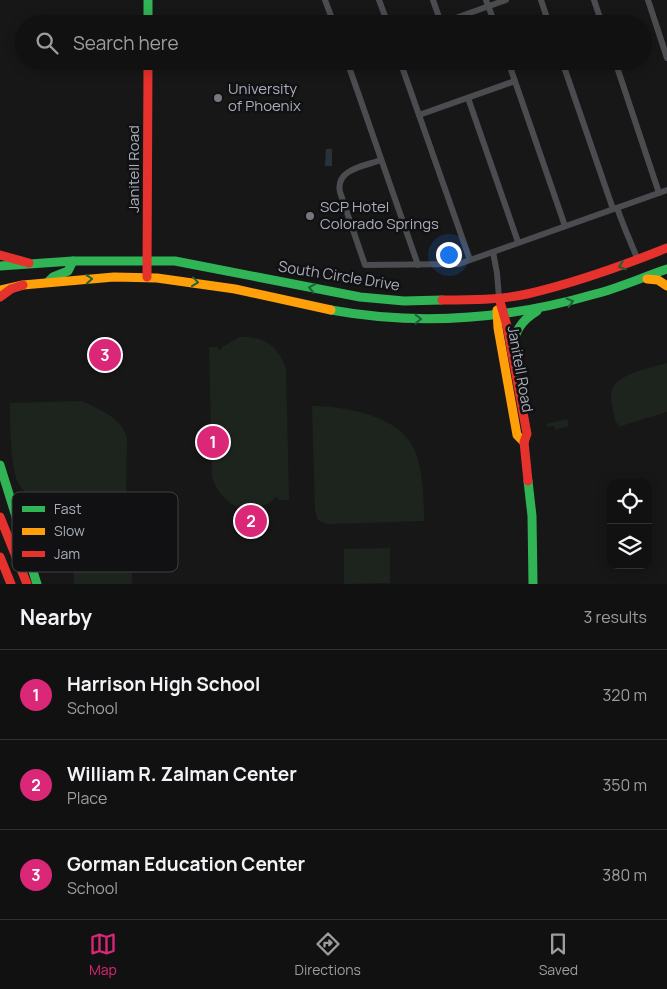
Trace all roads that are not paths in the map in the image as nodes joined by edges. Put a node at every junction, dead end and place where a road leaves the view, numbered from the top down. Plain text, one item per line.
1 (148, 0) edge
2 (325, 0) edge
3 (379, 0) edge
4 (433, 0) edge
5 (506, 0) edge
6 (541, 0) edge
7 (594, 0) edge
8 (648, 0) edge
9 (488, 3) edge
10 (148, 15) edge
11 (331, 15) edge
12 (385, 15) edge
13 (438, 15) edge
14 (459, 15) edge
15 (492, 15) edge
16 (546, 15) edge
17 (599, 15) edge
18 (667, 58) edge
19 (148, 70) edge
20 (350, 70) edge
21 (403, 70) edge
22 (511, 70) edge
23 (565, 70) edge
24 (617, 70) edge
25 (515, 81) junction
26 (468, 98) junction
27 (419, 115) junction
28 (381, 160) junction
29 (667, 190) edge
30 (659, 193) junction
31 (615, 208) junction
32 (565, 226) junction
33 (518, 242) junction
34 (667, 248) edge
35 (492, 252) junction
36 (0, 254) edge
37 (147, 260) junction
38 (470, 260) junction
39 (638, 260) junction
40 (73, 261) junction
41 (29, 264) junction
42 (418, 265) junction
43 (0, 266) edge
44 (667, 269) edge
45 (147, 277) junction
46 (643, 278) junction
47 (46, 283) junction
48 (23, 285) junction
49 (667, 286) edge
50 (0, 290) edge
51 (0, 297) edge
52 (499, 298) junction
53 (542, 308) junction
54 (500, 314) junction
55 (512, 352) junction
56 (524, 442) junction
57 (0, 465) edge
58 (12, 504) edge
59 (0, 517) edge
60 (12, 547) edge
61 (0, 557) edge
62 (22, 572) edge
63 (33, 572) edge
64 (11, 584) edge
65 (27, 584) edge
66 (37, 584) edge
67 (533, 584) edge

1 - 10 main road
2 - 11 street
3 - 12 street
4 - 13 street
5 - 9 street
6 - 16 street
7 - 17 street
8 - 18 street
9 - 14 street
9 - 15 street
19 - 37 main road, Janitell Road
20 - 28 street
21 - 27 street
22 - 25 street
23 - 31 street
24 - 30 street
25 - 26 street
25 - 32 street
26 - 27 street
26 - 33 street
27 - 38 street
28 - 42 street
28 - 42 street
29 - 30 street
30 - 31 street
31 - 32 street
31 - 39 street
32 - 33 street
33 - 35 street
34 - 39 main road, South Circle Drive
35 - 38 street
35 - 52 street, Janitell Road
36 - 41 main road
37 - 40 main road, South Circle Drive
37 - 45 main road, Janitell Road
52 -> 37 main road, South Circle Drive
38 - 42 street
39 -> 52 main road, South Circle Drive
40 - 41 main road, South Circle Drive
40 - 47 main road
41 - 43 main road, South Circle Drive
44 - 46 main road, South Circle Drive
47 -> 45 main road, South Circle Drive
45 -> 54 main road, South Circle Drive
46 - 49 main road
53 -> 46 main road, South Circle Drive
47 - 48 main road, South Circle Drive
48 - 50 main road, South Circle Drive
48 - 51 main road
52 - 54 main road, Janitell Road
53 - 54 main road, South Circle Drive
53 - 55 main road
54 - 55 main road, Janitell Road
54 - 56 main road, Janitell Road
55 - 56 main road, Janitell Road
56 - 67 main road, Janitell Road
57 - 58 main road
59 - 60 main road
61 - 64 main road
62 - 65 main road
63 - 66 main road

